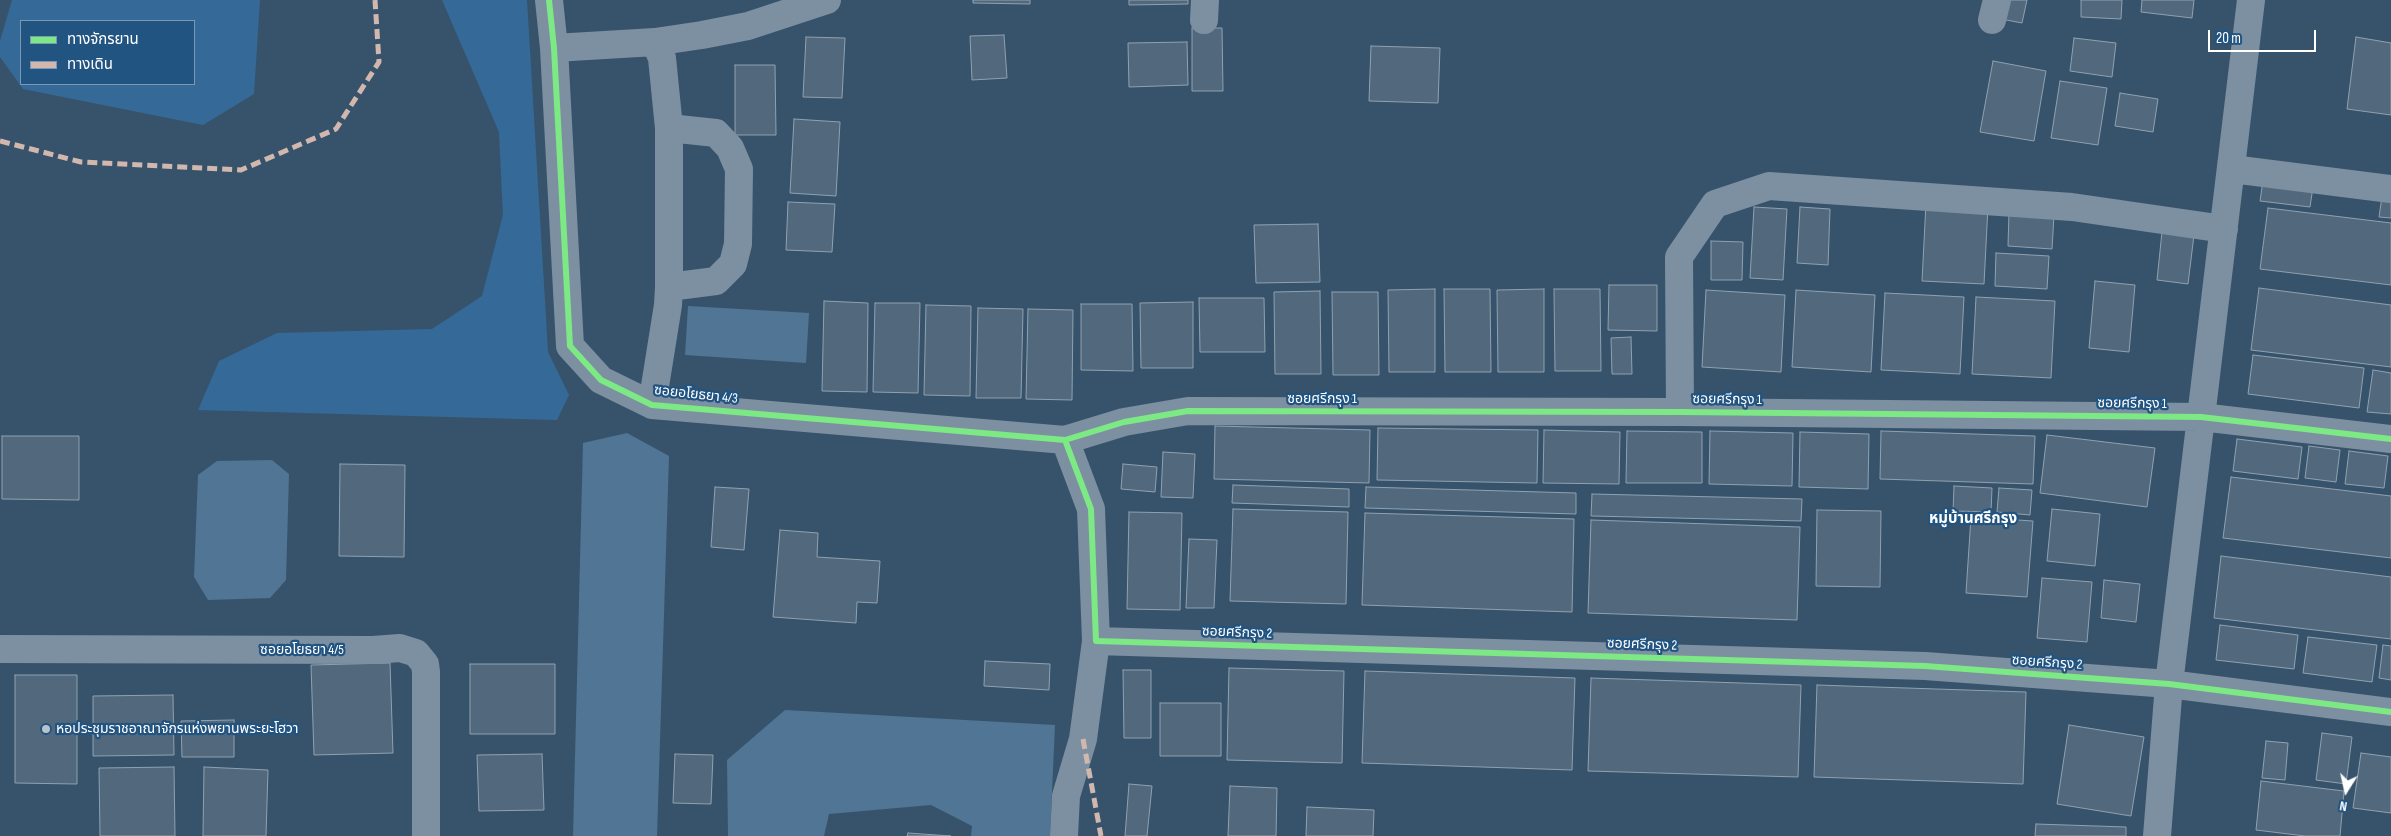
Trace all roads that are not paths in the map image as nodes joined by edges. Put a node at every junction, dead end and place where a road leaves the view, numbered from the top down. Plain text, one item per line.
1 (549, 0) edge
2 (828, 0) edge
3 (2251, 0) edge
4 (655, 42) junction
5 (554, 48) junction
6 (669, 128) junction
7 (2232, 169) junction
8 (2391, 189) edge
9 (2224, 228) junction
10 (669, 287) junction
11 (652, 405) junction
12 (1680, 412) junction
13 (2201, 417) junction
14 (2391, 439) edge
15 (1064, 440) junction
16 (1096, 641) junction
17 (0, 649) edge
18 (2169, 684) junction
19 (2391, 712) edge
20 (426, 836) edge
21 (1064, 836) edge
22 (2157, 836) edge

1 - 5 street, ซอยอโยธยา 4/3
2 - 4 street
3 - 7 street
4 - 5 street
4 - 6 street
5 - 11 street, ซอยอโยธยา 4/3
6 - 10 street
6 - 10 street
7 - 8 street
7 - 9 street
9 - 12 street
9 - 13 street
10 - 11 street
11 - 15 street, ซอยอโยธยา 4/3
12 - 13 street, ซอยศรีกรุง 1
12 - 15 street, ซอยศรีกรุง 1
13 - 14 street, ซอยศรีกรุง 1
13 - 18 street
15 - 16 street
16 - 18 street, ซอยศรีกรุง 2
16 - 21 street
17 - 20 street, ซอยอโยธยา 4/5
18 - 19 street, ซอยศรีกรุง 2
18 - 22 street

